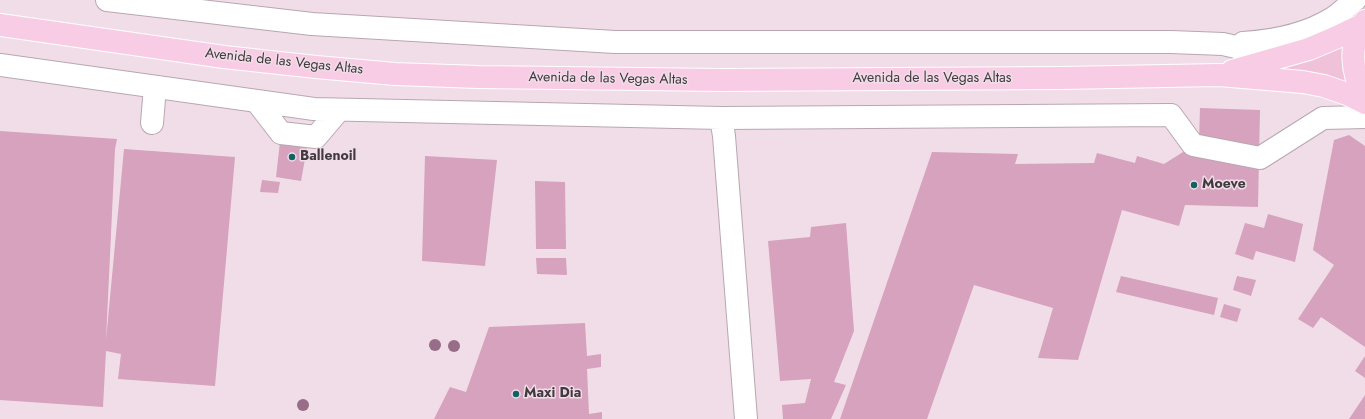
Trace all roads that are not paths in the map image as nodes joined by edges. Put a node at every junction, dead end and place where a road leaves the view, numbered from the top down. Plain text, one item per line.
1 (107, 0) edge
2 (1355, 0) edge
3 (1363, 23) edge
4 (0, 25) edge
5 (1224, 44) junction
6 (1279, 58) junction
7 (0, 66) edge
8 (1219, 75) junction
9 (155, 87) junction
10 (1365, 96) edge
11 (1365, 103) edge
12 (1365, 117) edge
13 (721, 118) junction
14 (152, 123) dead end
15 (746, 419) edge

1 - 5 street
2 - 5 street
3 - 6 main road, Avenida de las Vegas Altas
3 - 10 main road
4 - 8 main road, Avenida de las Vegas Altas
5 - 6 street
6 - 8 main road, Avenida de las Vegas Altas
7 - 9 street
8 - 11 main road, Avenida de las Vegas Altas
9 - 13 street
9 - 14 street
12 - 13 street
13 - 15 street

